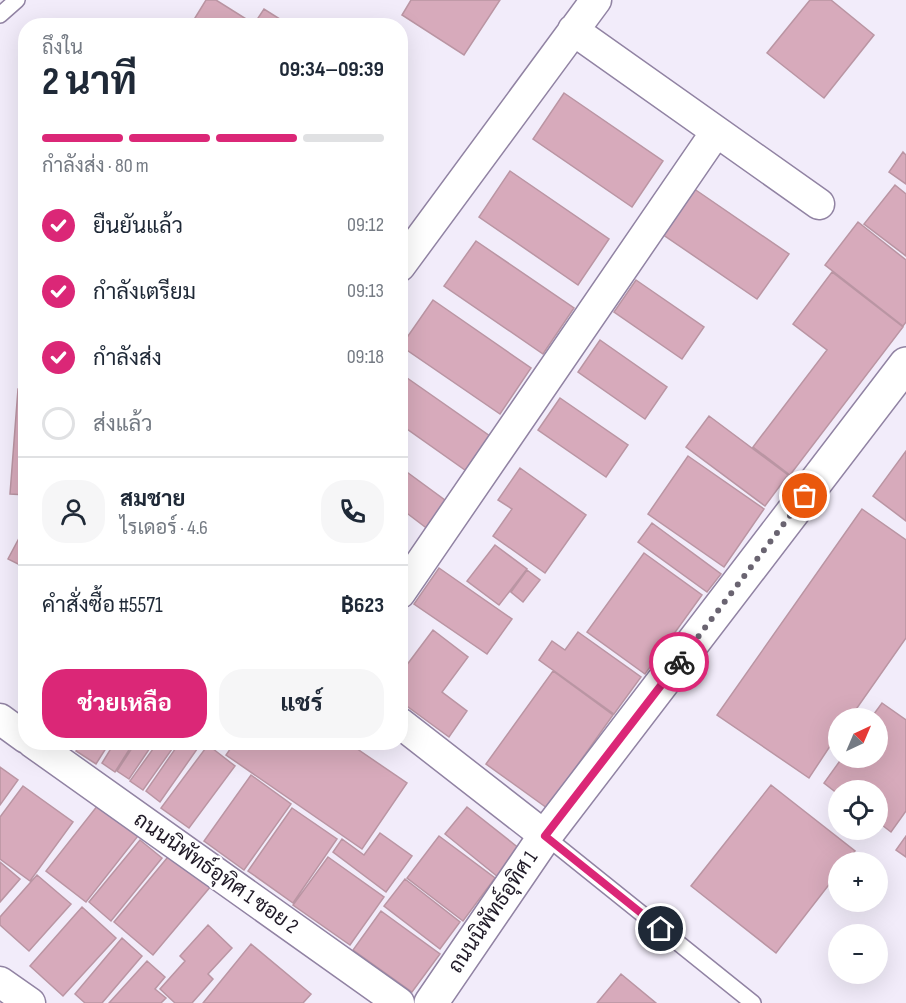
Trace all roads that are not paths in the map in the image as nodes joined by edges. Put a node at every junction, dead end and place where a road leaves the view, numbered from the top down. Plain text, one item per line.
1 (17, 0) edge
2 (596, 0) edge
3 (0, 15) edge
4 (573, 30) junction
5 (716, 132) junction
6 (819, 204) dead end
7 (408, 255) edge
8 (906, 364) edge
9 (408, 581) edge
10 (0, 719) edge
11 (408, 729) edge
12 (18, 732) edge
13 (43, 750) edge
14 (545, 836) junction
15 (0, 982) edge
16 (30, 1003) edge
17 (399, 1003) edge
18 (431, 1003) edge
19 (753, 1003) edge

1 - 3 lane
2 - 4 street
4 - 5 street
4 - 7 street
5 - 6 street
5 - 9 street
8 - 14 street, ถนนนิพัทธ์อุทิศ 1
10 - 12 street
11 - 14 street
13 - 17 street, ถนนนิพัทธ์อุทิศ 1 ซอย 2
14 - 18 street, ถนนนิพัทธ์อุทิศ 1
14 - 19 lane
15 - 16 street

